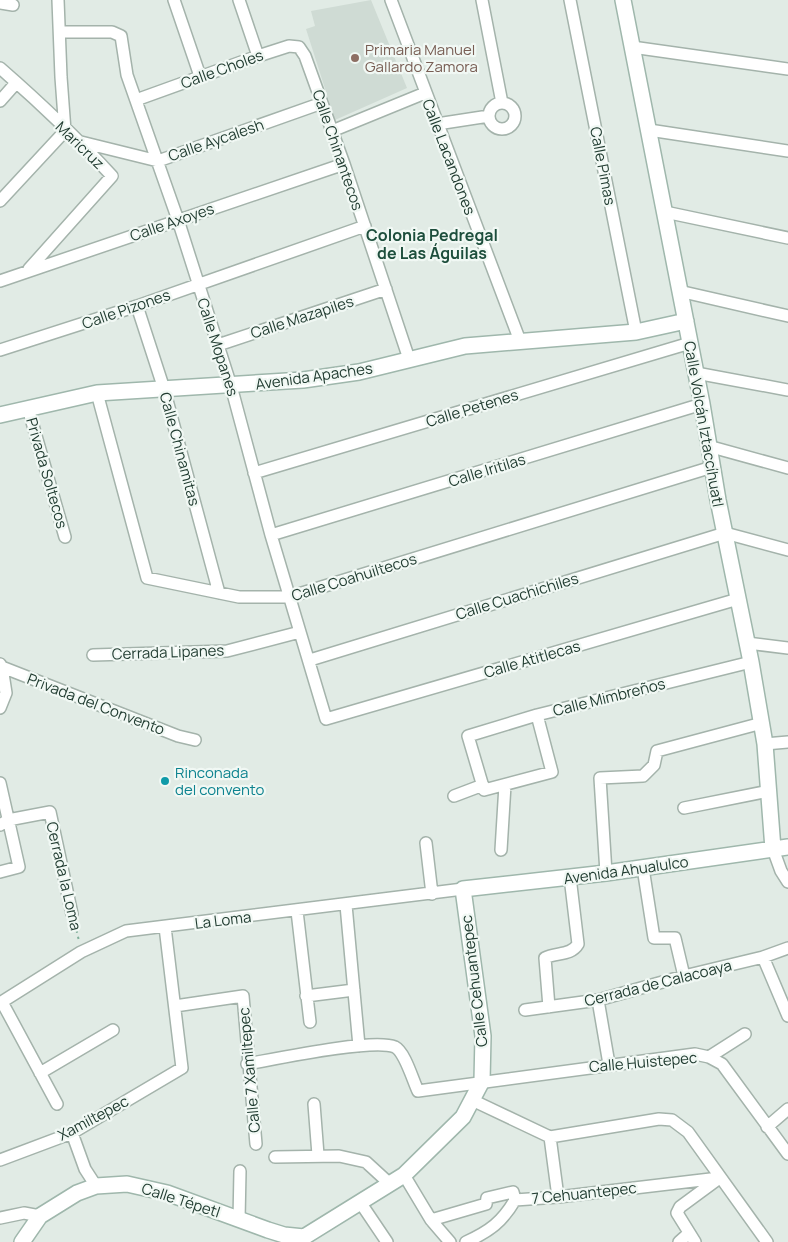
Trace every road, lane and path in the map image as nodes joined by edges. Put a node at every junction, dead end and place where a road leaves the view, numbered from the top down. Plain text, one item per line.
1 (58, 0) edge
2 (174, 0) edge
3 (239, 0) edge
4 (391, 0) edge
5 (482, 0) edge
6 (570, 0) edge
7 (623, 0) edge
8 (0, 3) edge
9 (14, 5) dead end
10 (60, 32) junction
11 (632, 47) junction
12 (258, 56) junction
13 (305, 56) joint
14 (0, 68) edge
15 (788, 69) edge
16 (200, 76) junction
17 (16, 83) junction
18 (425, 93) junction
19 (136, 100) junction
20 (0, 101) edge
21 (322, 103) junction
22 (502, 103) junction
23 (489, 116) junction
24 (438, 124) junction
25 (649, 130) junction
26 (65, 131) junction
27 (332, 131) junction
28 (80, 141) junction
29 (788, 151) edge
30 (158, 161) junction
31 (344, 164) junction
32 (0, 201) edge
33 (665, 212) junction
34 (178, 220) junction
35 (365, 226) junction
36 (788, 238) edge
37 (28, 270) junction
38 (0, 281) edge
39 (198, 284) junction
40 (386, 289) junction
41 (679, 291) junction
42 (137, 306) junction
43 (788, 316) edge
44 (686, 321) junction
45 (636, 332) junction
46 (520, 341) junction
47 (690, 343) junction
48 (218, 346) junction
49 (0, 350) edge
50 (409, 359) junction
51 (696, 373) junction
52 (231, 386) junction
53 (164, 389) junction
54 (788, 390) edge
55 (97, 393) junction
56 (702, 404) junction
57 (28, 408) junction
58 (0, 415) edge
59 (708, 446) junction
60 (712, 468) junction
61 (788, 468) edge
62 (254, 473) junction
63 (725, 533) junction
64 (271, 535) junction
65 (65, 537) dead end
66 (788, 550) edge
67 (219, 593) junction
68 (289, 597) junction
69 (738, 599) junction
70 (300, 632) junction
71 (748, 644) junction
72 (788, 648) edge
73 (93, 655) dead end
74 (310, 660) junction
75 (751, 662) junction
76 (1, 666) edge
77 (0, 708) edge
78 (537, 715) junction
79 (326, 719) joint
80 (762, 723) junction
81 (195, 740) dead end
82 (788, 742) edge
83 (765, 744) junction
84 (0, 783) edge
85 (504, 784) junction
86 (483, 785) junction
87 (769, 791) junction
88 (454, 796) dead end
89 (684, 808) dead end
90 (4, 822) edge
91 (426, 843) dead end
92 (781, 848) edge
93 (501, 850) dead end
94 (643, 868) junction
95 (0, 872) edge
96 (606, 873) junction
97 (570, 877) junction
98 (788, 882) edge
99 (463, 889) junction
100 (432, 894) junction
101 (346, 904) junction
102 (297, 910) junction
103 (72, 914) joint
104 (165, 927) junction
105 (788, 948) edge
106 (81, 952) junction
107 (763, 957) junction
108 (684, 976) junction
109 (354, 990) junction
110 (306, 996) junction
111 (598, 1000) junction
112 (1, 1002) edge
113 (175, 1006) junction
114 (549, 1007) junction
115 (525, 1010) dead end
116 (788, 1016) edge
117 (310, 1022) dead end
118 (114, 1030) dead end
119 (745, 1034) dead end
120 (359, 1046) junction
121 (709, 1057) junction
122 (247, 1064) junction
123 (609, 1064) junction
124 (40, 1073) junction
125 (482, 1081) junction
126 (472, 1100) junction
127 (58, 1104) dead end
128 (314, 1104) dead end
129 (788, 1109) edge
130 (767, 1127) junction
131 (72, 1133) junction
132 (550, 1137) junction
133 (256, 1144) dead end
134 (788, 1154) edge
135 (318, 1155) junction
136 (275, 1157) dead end
137 (0, 1160) edge
138 (240, 1171) dead end
139 (404, 1175) junction
140 (720, 1178) junction
141 (390, 1184) junction
142 (96, 1186) junction
143 (558, 1197) junction
144 (515, 1200) junction
145 (360, 1202) junction
146 (40, 1216) junction
147 (0, 1218) edge
148 (240, 1220) junction
149 (431, 1220) junction
150 (692, 1237) edge
151 (301, 1240) edge
152 (22, 1242) edge
153 (387, 1242) edge
154 (450, 1242) edge
155 (466, 1242) edge
156 (679, 1242) edge
157 (768, 1242) edge

1 - 10 street
2 - 16 street
3 - 12 street
4 - 18 street, Calle Lacandones
5 - 22 street
6 - 45 street, Calle Pimas
7 - 11 street, Calle Volcán Iztaccíhuatl
8 - 9 street
10 - 19 street, Calle Mopanes
10 - 26 street
11 - 15 street
11 - 25 street, Calle Volcán Iztaccíhuatl
12 - 13 street, Calle Choles
12 - 16 street, Calle Choles
13 - 21 street, Calle Chinantecos
14 - 17 street, Maricruz
16 - 19 street, Calle Choles
17 - 20 street
17 - 26 street, Maricruz
18 - 24 street, Calle Lacandones
18 - 27 street
19 - 30 street, Calle Mopanes
21 - 27 street, Calle Chinantecos
21 - 30 street, Calle Aycalesh
22 - 23 street
22 - 23 street
23 - 24 street
24 - 46 street, Calle Lacandones
25 - 29 street
25 - 33 street, Calle Volcán Iztaccíhuatl
26 - 28 street, Maricruz
26 - 32 street
27 - 31 street, Calle Chinantecos
28 - 30 street, Calle Aycalesh
28 - 37 street, Maricruz
30 - 34 street, Calle Mopanes
31 - 34 street, Calle Axoyes
31 - 35 street, Calle Chinantecos
33 - 36 street
33 - 41 street, Calle Volcán Iztaccíhuatl
34 - 37 street, Calle Axoyes
34 - 39 street, Calle Mopanes
35 - 39 street, Calle Pizones
35 - 40 street, Calle Chinantecos
37 - 38 street, Calle Axoyes
39 - 42 street, Calle Pizones
39 - 48 street, Calle Mopanes
40 - 48 street, Calle Mazapiles
40 - 50 street, Calle Chinantecos
41 - 43 street
41 - 44 street, Calle Volcán Iztaccíhuatl
42 - 49 street, Calle Pizones
42 - 53 street, Calle Chinamitas
44 - 45 street, Avenida Apaches
44 - 47 street, Calle Volcán Iztaccíhuatl
45 - 46 street, Avenida Apaches
46 - 50 street, Avenida Apaches
47 - 51 street, Calle Volcán Iztaccíhuatl
47 - 62 street, Calle Petenes
48 - 52 street, Calle Mopanes
50 - 52 street, Avenida Apaches
51 - 54 street
51 - 56 street, Calle Volcán Iztaccíhuatl
52 - 53 street, Avenida Apaches
52 - 62 street, Calle Mopanes
53 - 55 street, Avenida Apaches
53 - 67 street, Calle Chinamitas
55 - 57 street, Avenida Apaches
55 - 67 street, Calle Coahuiltecos
56 - 59 street, Calle Volcán Iztaccíhuatl
56 - 64 street, Calle Iritilas
57 - 58 street, Avenida Apaches
57 - 65 street, Privada Soltecos
59 - 60 street, Calle Volcán Iztaccíhuatl
59 - 61 street
60 - 63 street, Calle Volcán Iztaccíhuatl
60 - 68 street, Calle Coahuiltecos
62 - 64 street, Calle Mopanes
63 - 66 street
63 - 69 street, Calle Volcán Iztaccíhuatl
63 - 74 street, Calle Cuachichiles
64 - 68 street, Calle Mopanes
67 - 68 street, Calle Coahuiltecos
68 - 70 street, Calle Mopanes
69 - 71 street, Calle Volcán Iztaccíhuatl
69 - 79 street, Calle Atitlecas
70 - 73 street, Cerrada Lipanes
70 - 74 street, Calle Mopanes
71 - 72 street
71 - 75 street, Calle Volcán Iztaccíhuatl
74 - 79 street, Calle Mopanes
75 - 78 street, Calle Mimbreños
75 - 80 street, Calle Volcán Iztaccíhuatl
76 - 77 street
76 - 81 street, Privada del Convento
78 - 85 street
78 - 86 street, Calle Mimbreños
80 - 83 street, Calle Volcán Iztaccíhuatl
80 - 96 street
82 - 83 street
83 - 87 street, Calle Volcán Iztaccíhuatl
84 - 90 street
85 - 86 street
85 - 93 street
86 - 88 street
87 - 89 street
87 - 92 street, Calle Volcán Iztaccíhuatl
90 - 95 street
90 - 103 street, Cerrada la Loma
91 - 100 street
92 - 94 street, Avenida Ahualulco
92 - 98 street
94 - 96 street, Avenida Ahualulco
94 - 108 street
96 - 97 street, Avenida Ahualulco
97 - 99 street, Avenida Ahualulco
97 - 114 street
99 - 100 street, La Loma
99 - 125 street, Calle Cehuantepec
100 - 101 street, La Loma
101 - 102 street, La Loma
101 - 109 street
102 - 104 street, La Loma
102 - 110 street
103 - 106 path, Cerrada la Loma
104 - 106 street, La Loma
104 - 113 street
105 - 107 street, Cerrada de Calacoaya
106 - 112 street, La Loma
107 - 108 street, Cerrada de Calacoaya
107 - 116 street
108 - 111 street, Cerrada de Calacoaya
109 - 110 street
109 - 120 street
110 - 117 street
111 - 114 street, Cerrada de Calacoaya
111 - 123 street
112 - 124 street
113 - 122 street, Calle 7 Xamiltepec
113 - 131 street, Xamiltepec
114 - 115 street, Cerrada de Calacoaya
118 - 124 street
119 - 121 street
120 - 122 street
120 - 125 street, Calle Huistepec
121 - 123 street, Calle Huistepec
121 - 130 street, Calle Huistepec
122 - 133 street, Calle 7 Xamiltepec
123 - 125 street, Calle Huistepec
124 - 127 street
125 - 126 street, Calle Cehuantepec
126 - 132 street
126 - 139 street, Calle Cehuantepec
128 - 135 street
129 - 130 street
130 - 134 street, Calle Huistepec
131 - 137 street, Xamiltepec
131 - 142 street
132 - 140 street
132 - 143 street
135 - 136 street
135 - 141 street
138 - 148 street, Calle Tépetl
139 - 141 street, Calle Cehuantepec
139 - 149 street
140 - 143 street, 7 Cehuantepec
140 - 150 street
140 - 157 street
141 - 145 street, Calle Cehuantepec
142 - 146 street, Calle Tépetl
142 - 148 street, Calle Tépetl
143 - 144 street, 7 Cehuantepec
144 - 149 street
144 - 155 street, 7 Cehuantepec
145 - 151 street, Calle Cehuantepec
145 - 153 street
146 - 147 street
146 - 152 street, Calle Tépetl
148 - 151 street, Calle Tépetl
149 - 154 street
150 - 156 street

